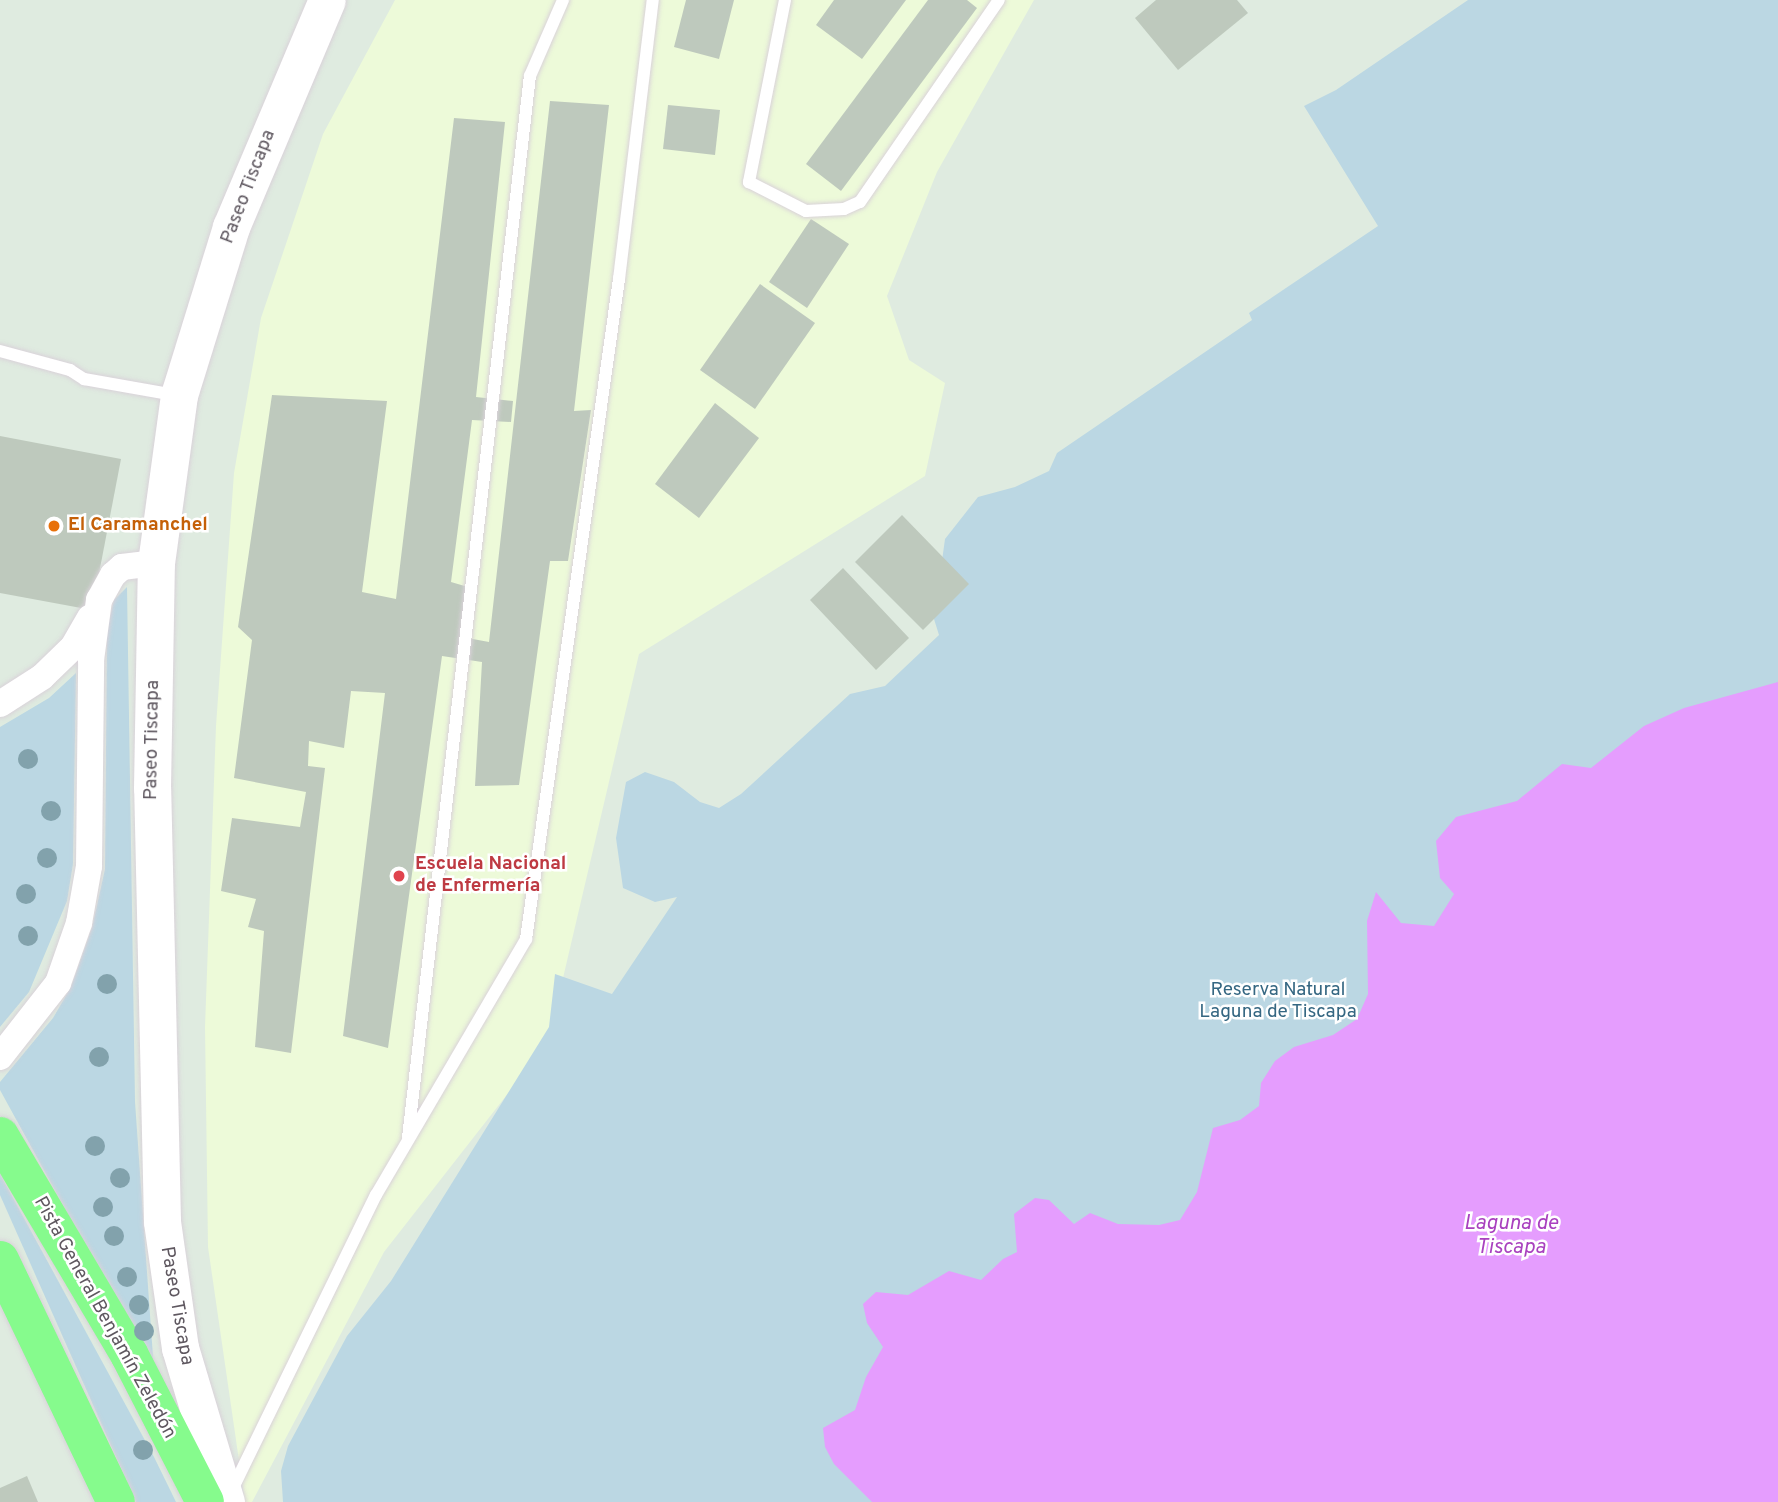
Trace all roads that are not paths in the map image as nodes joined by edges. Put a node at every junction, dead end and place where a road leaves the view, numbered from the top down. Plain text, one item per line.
1 (327, 0) edge
2 (563, 0) edge
3 (653, 0) edge
4 (785, 0) edge
5 (999, 0) edge
6 (0, 351) edge
7 (179, 395) junction
8 (156, 563) junction
9 (99, 600) junction
10 (0, 704) edge
11 (0, 1058) edge
12 (0, 1136) edge
13 (408, 1143) junction
14 (0, 1260) edge
15 (0, 1294) edge
16 (116, 1502) edge
17 (205, 1502) edge
18 (226, 1502) edge

1 - 7 street, Paseo Tiscapa
2 - 13 lane
3 - 13 lane
4 - 5 lane
6 - 7 lane
7 - 8 street, Paseo Tiscapa
8 - 9 street
8 - 18 street, Paseo Tiscapa
9 - 10 street
9 - 11 street
12 - 17 highway, Pista General Benjamín Zeledón
13 - 18 lane
14 - 16 highway
15 - 16 highway

